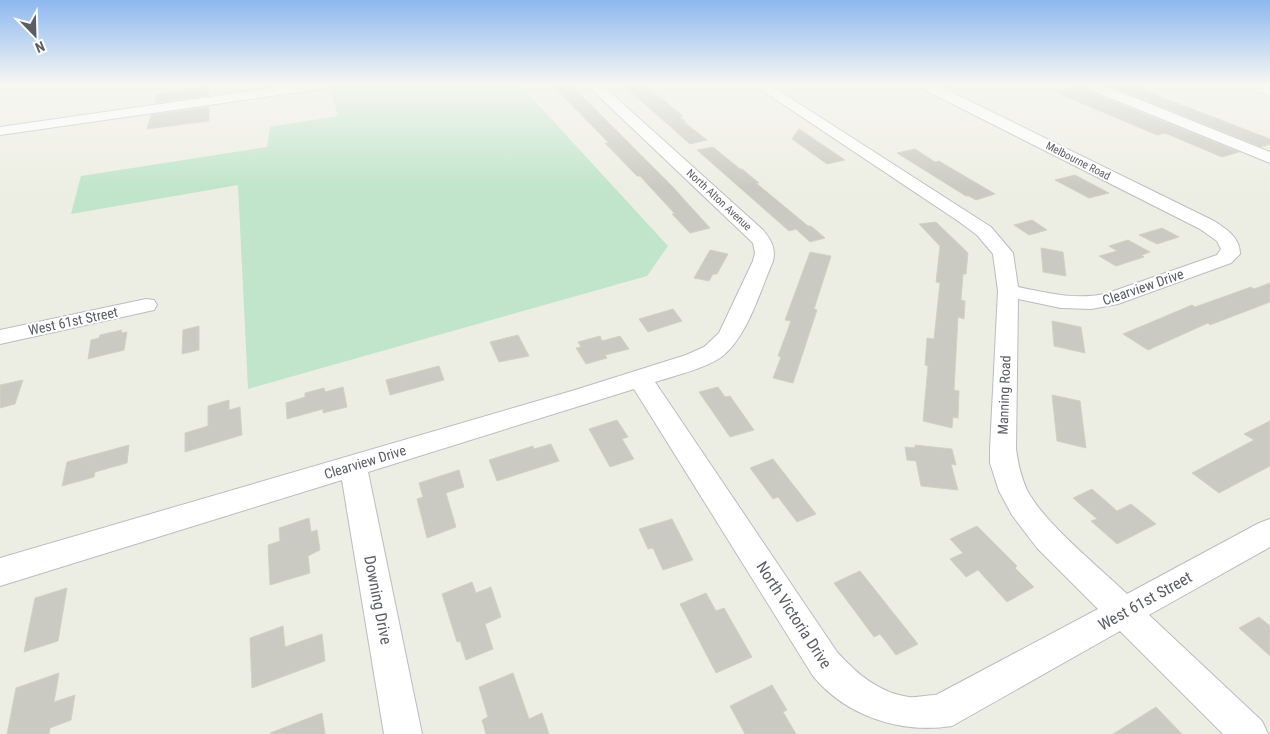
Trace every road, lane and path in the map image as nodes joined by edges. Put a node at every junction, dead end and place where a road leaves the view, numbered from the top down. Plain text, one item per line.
1 (82, 119) edge
2 (631, 119) edge
3 (813, 119) edge
4 (995, 119) edge
5 (1176, 119) edge
6 (0, 131) edge
7 (1270, 158) edge
8 (1227, 240) joint
9 (1008, 291) junction
10 (146, 305) dead end
11 (0, 337) edge
12 (725, 341) joint
13 (640, 378) junction
14 (353, 466) junction
15 (1270, 532) edge
16 (0, 572) edge
17 (1124, 613) junction
18 (1020, 671) joint
19 (403, 734) edge
20 (1248, 734) edge

1 - 6 street
2 - 12 street, North Alton Avenue
3 - 9 street, Manning Road
4 - 8 street, Melbourne Road
5 - 7 street
8 - 9 street, Clearview Drive
9 - 17 street, Manning Road
10 - 11 street, West 61st Street
12 - 13 street, Clearview Drive
13 - 14 street, Clearview Drive
13 - 18 street, North Victoria Drive
14 - 16 street, Clearview Drive
14 - 19 street, Downing Drive
15 - 17 street, West 61st Street
17 - 18 street, West 61st Street
17 - 20 street, Manning Road

